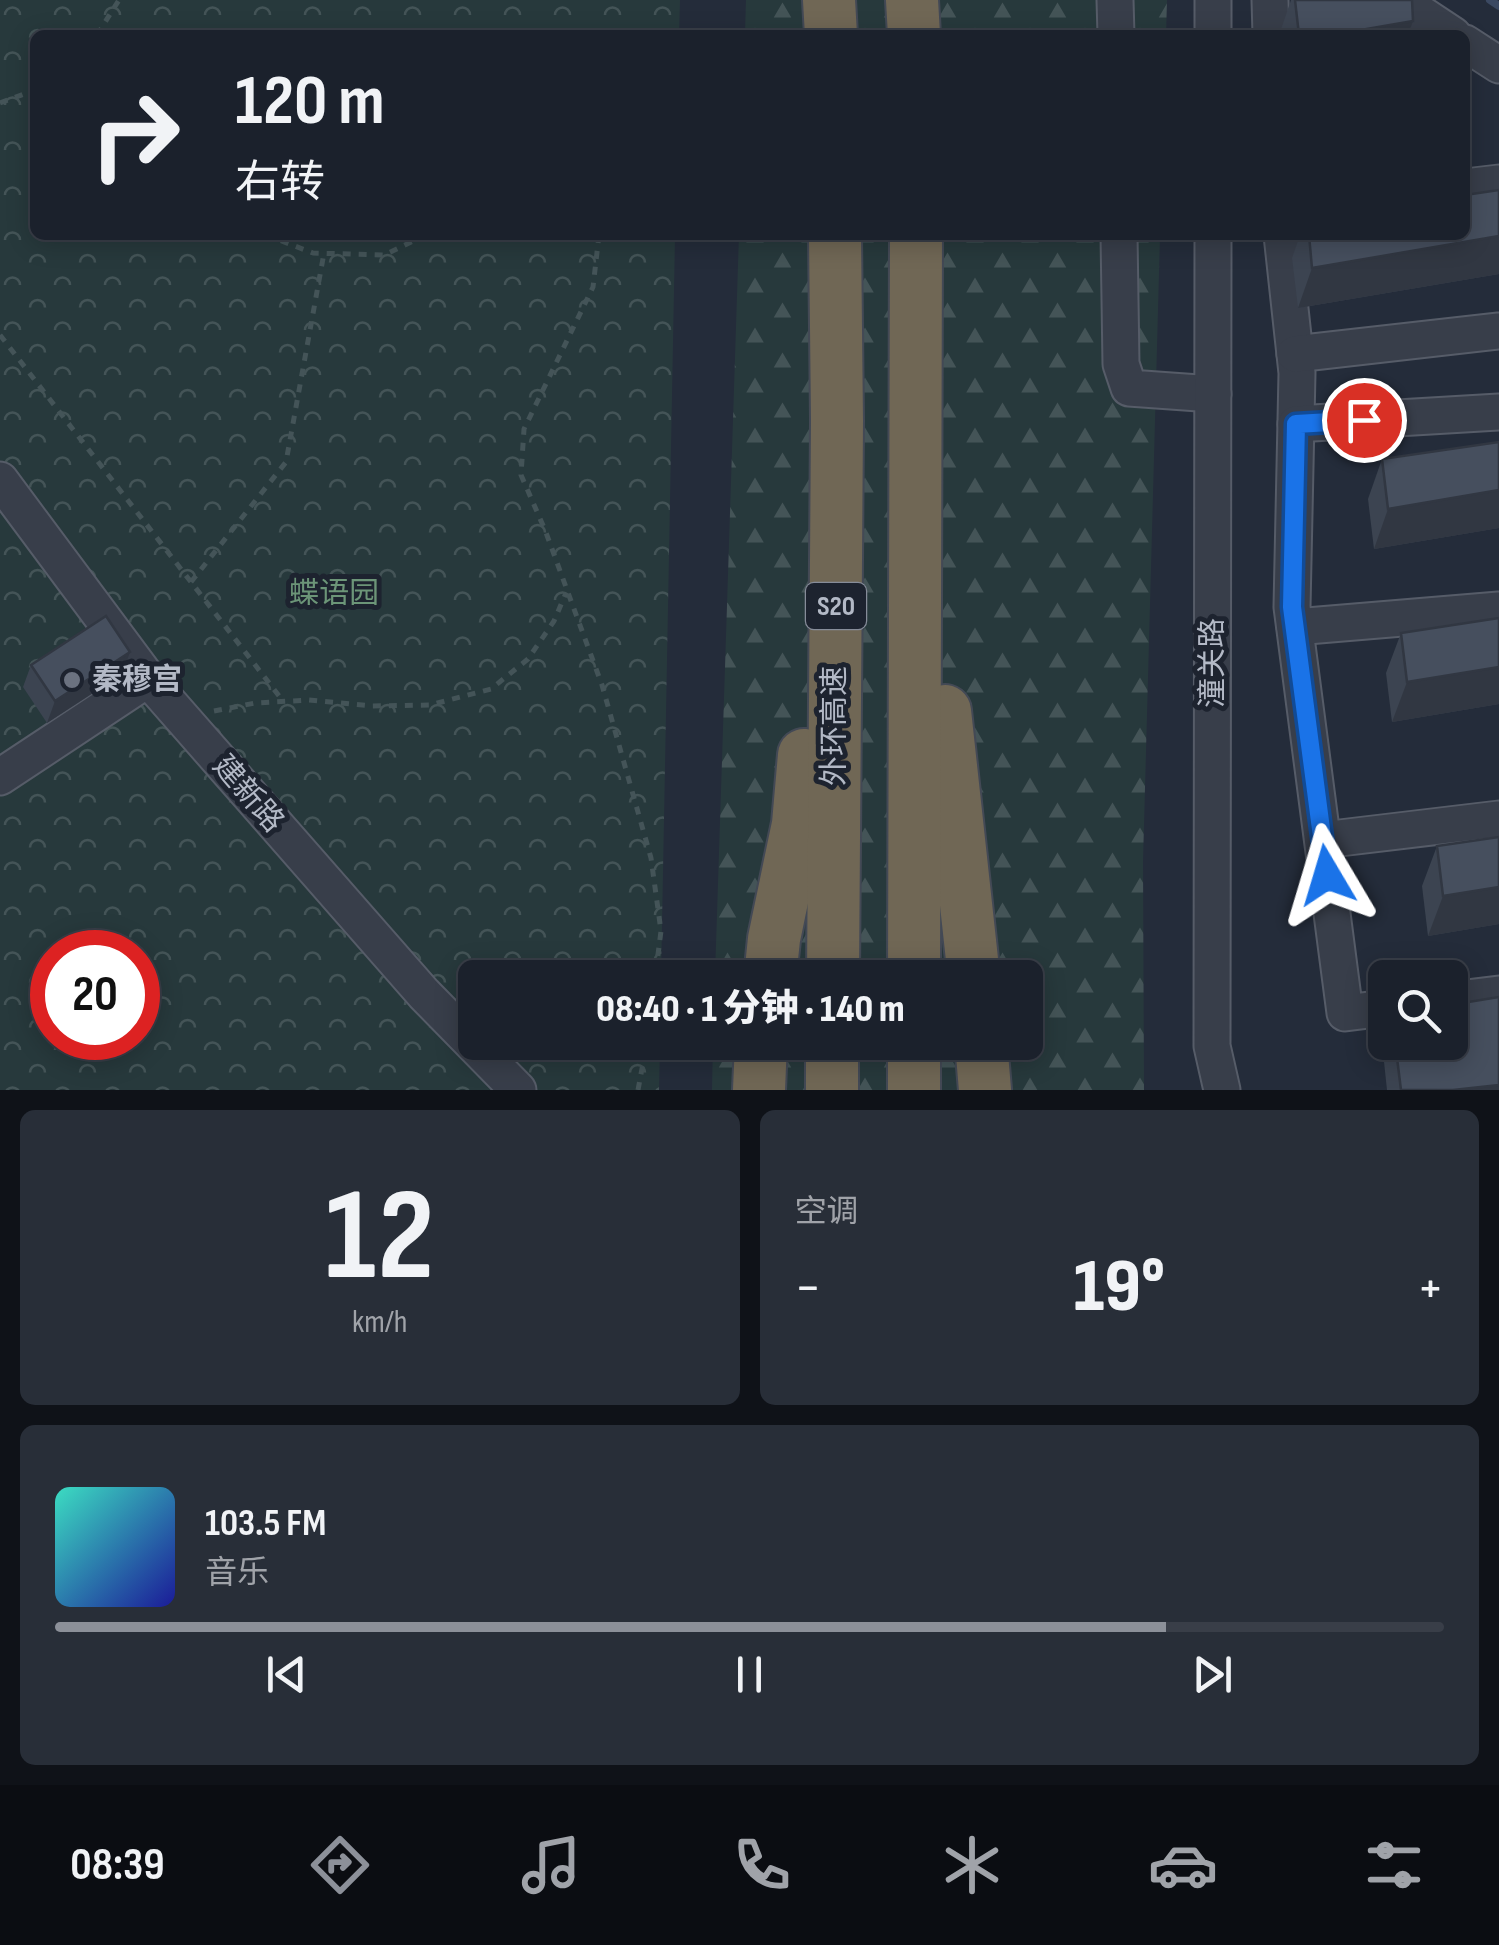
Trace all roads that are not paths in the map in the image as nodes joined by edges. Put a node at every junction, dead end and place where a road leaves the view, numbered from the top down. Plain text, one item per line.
1 (829, 0) edge
2 (912, 0) edge
3 (1115, 0) edge
4 (1213, 0) edge
5 (1270, 0) edge
6 (1400, 0) edge
7 (831, 30) edge
8 (914, 30) edge
9 (1116, 30) edge
10 (1213, 30) edge
11 (1272, 30) edge
12 (1445, 30) edge
13 (1470, 46) edge
14 (1499, 65) edge
15 (1499, 184) edge
16 (1470, 187) edge
17 (835, 240) edge
18 (916, 240) edge
19 (1119, 240) edge
20 (1213, 240) edge
21 (1283, 240) edge
22 (1499, 331) edge
23 (1295, 354) junction
24 (1213, 394) junction
25 (1499, 412) edge
26 (837, 420) junction
27 (1296, 424) junction
28 (917, 434) junction
29 (0, 480) edge
30 (1499, 610) edge
31 (1294, 628) junction
32 (148, 680) junction
33 (0, 777) edge
34 (1499, 819) edge
35 (1323, 840) junction
36 (772, 960) edge
37 (833, 960) edge
38 (914, 960) edge
39 (972, 960) edge
40 (1499, 994) edge
41 (1468, 998) edge
42 (1368, 1010) edge
43 (761, 1060) edge
44 (832, 1060) edge
45 (914, 1060) edge
46 (982, 1060) edge
47 (518, 1090) edge
48 (759, 1090) edge
49 (832, 1090) edge
50 (914, 1090) edge
51 (985, 1090) edge
52 (1222, 1090) edge

1 - 7 highway
2 - 8 highway
3 - 9 street
4 - 10 street
5 - 11 street
6 - 12 street
13 - 14 street
15 - 16 street
17 - 26 highway, 外环高速 / S20
18 - 28 highway
19 - 24 street
20 - 24 street, 潼关路
21 - 23 street
22 - 23 street
23 - 27 street
24 - 52 street, 潼关路
25 - 27 street
26 - 36 highway
26 - 37 highway, 外环高速 / S20
27 - 31 street
28 - 38 highway
28 - 39 highway
29 - 32 street, 建新路
30 - 31 street
31 - 35 street
32 - 33 street
32 - 47 street, 建新路
34 - 35 street
35 - 42 street
40 - 41 street
43 - 48 highway
44 - 49 highway
45 - 50 highway
46 - 51 highway

